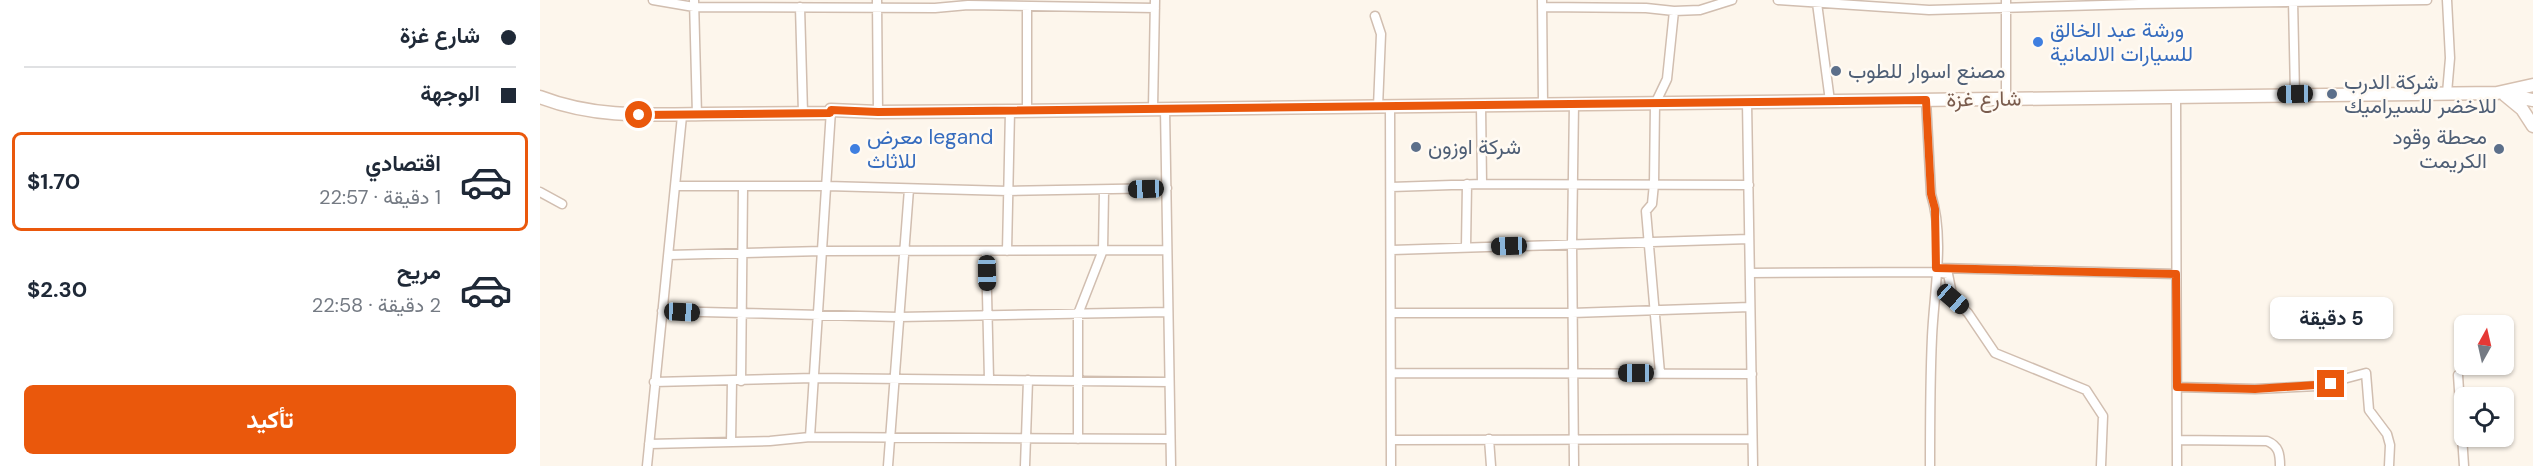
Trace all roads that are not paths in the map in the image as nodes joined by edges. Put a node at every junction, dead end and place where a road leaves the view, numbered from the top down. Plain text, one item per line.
1 (654, 0) edge
2 (1732, 0) edge
3 (1784, 0) edge
4 (2427, 0) edge
5 (2447, 0) edge
6 (2293, 1) edge
7 (1155, 2) edge
8 (2139, 2) edge
9 (968, 3) edge
10 (1542, 3) edge
11 (1817, 3) junction
12 (694, 4) edge
13 (877, 4) edge
14 (1057, 4) edge
15 (2006, 4) edge
16 (800, 7) junction
17 (1028, 8) junction
18 (1674, 11) junction
19 (1375, 16) dead end
20 (2533, 85) edge
21 (2447, 93) junction
22 (2295, 94) junction
23 (2501, 94) junction
24 (540, 97) edge
25 (2175, 97) junction
26 (2006, 99) junction
27 (1926, 100) junction
28 (2533, 100) edge
29 (1830, 101) junction
30 (1747, 102) junction
31 (1543, 103) junction
32 (1574, 103) junction
33 (1655, 104) junction
34 (1384, 106) junction
35 (1481, 106) junction
36 (1159, 108) junction
37 (831, 110) junction
38 (1010, 111) junction
39 (1028, 111) junction
40 (878, 112) junction
41 (803, 113) junction
42 (697, 114) junction
43 (682, 116) junction
44 (2533, 126) edge
45 (1467, 184) junction
46 (1482, 184) junction
47 (1654, 184) junction
48 (1749, 185) junction
49 (675, 186) junction
50 (826, 186) junction
51 (1573, 186) junction
52 (1391, 187) junction
53 (743, 188) junction
54 (1167, 188) junction
55 (909, 189) junction
56 (1008, 191) junction
57 (1104, 191) junction
58 (540, 192) edge
59 (562, 204) dead end
60 (1749, 239) junction
61 (1647, 242) junction
62 (1572, 244) junction
63 (1466, 247) junction
64 (822, 250) junction
65 (1103, 250) junction
66 (1167, 250) junction
67 (1392, 250) junction
68 (904, 251) junction
69 (986, 251) junction
70 (1006, 251) junction
71 (742, 254) junction
72 (669, 255) junction
73 (1936, 270) junction
74 (1750, 273) junction
75 (2176, 274) junction
76 (1750, 307) junction
77 (1656, 308) junction
78 (662, 311) junction
79 (1168, 312) junction
80 (1572, 312) junction
81 (1392, 313) junction
82 (1078, 314) junction
83 (742, 315) junction
84 (818, 315) junction
85 (988, 316) junction
86 (899, 317) junction
87 (1392, 373) junction
88 (1572, 373) junction
89 (1660, 373) junction
90 (1752, 374) junction
91 (2458, 375) dead end
92 (814, 378) junction
93 (895, 379) junction
94 (989, 379) junction
95 (1028, 380) junction
96 (736, 381) junction
97 (1078, 381) junction
98 (654, 382) junction
99 (1169, 382) junction
100 (2177, 387) junction
101 (810, 437) junction
102 (890, 439) junction
103 (1027, 439) junction
104 (1078, 439) junction
105 (1170, 439) junction
106 (1489, 439) junction
107 (1574, 439) junction
108 (1752, 439) junction
109 (1392, 440) junction
110 (2177, 441) junction
111 (731, 442) junction
112 (649, 444) junction
113 (647, 466) edge
114 (888, 466) edge
115 (1025, 466) edge
116 (1171, 466) edge
117 (1391, 466) edge
118 (1491, 466) edge
119 (1574, 466) edge
120 (1753, 466) edge
121 (1930, 466) edge
122 (2101, 466) edge
123 (2177, 466) edge
124 (2280, 466) edge
125 (2389, 466) edge
126 (2464, 466) edge

1 - 12 street
2 - 18 street
3 - 11 street
4 - 6 street
5 - 21 street
6 - 8 street
6 - 22 street
7 - 14 street
7 - 36 street
8 - 15 street
9 - 13 street
9 - 17 street
10 - 18 street
10 - 31 street
11 - 15 street
11 - 29 street
12 - 16 street
12 - 42 street
13 - 16 street
13 - 40 street
14 - 17 street
15 - 26 street
16 - 41 street
17 - 39 street
18 - 33 street
19 - 34 street
20 - 23 main road, شارع غزة
21 - 22 main road, شارع غزة
21 - 23 main road, شارع غزة
22 - 25 main road, شارع غزة
23 - 28 main road, شارع غزة
23 - 44 main road
24 - 43 main road, شارع غزة
25 - 26 main road, شارع غزة
25 - 75 street
26 - 27 main road, شارع غزة
27 - 29 main road, شارع غزة
27 - 73 street
29 - 30 main road, شارع غزة
30 - 33 main road, شارع غزة
30 - 48 street
31 - 32 main road, شارع غزة
31 - 35 main road, شارع غزة
32 - 33 main road, شارع غزة
32 - 51 street
33 - 47 street
34 - 35 main road, شارع غزة
34 - 36 main road, شارع غزة
34 - 52 street
35 - 46 street
36 - 39 main road, شارع غزة
36 - 54 street
37 - 40 main road, شارع غزة
37 - 41 main road, شارع غزة
37 - 50 street
38 - 39 main road, شارع غزة
38 - 40 main road, شارع غزة
38 - 56 street
41 - 42 main road, شارع غزة
42 - 43 main road, شارع غزة
43 - 49 street
45 - 46 street
45 - 52 street
45 - 63 street
46 - 51 street
47 - 48 street
47 - 51 street
47 - 61 street
48 - 60 street
49 - 53 street
49 - 72 street
50 - 53 street
50 - 55 street
50 - 64 street
51 - 62 street
52 - 67 street
53 - 71 street
54 - 57 street
54 - 66 street
55 - 56 street
55 - 68 street
56 - 57 street
56 - 70 street
57 - 65 street
58 - 59 street
60 - 61 street
60 - 74 street
61 - 62 street
61 - 77 street
62 - 63 street
62 - 80 street
63 - 67 street
64 - 68 street
64 - 71 street
64 - 84 street
65 - 66 street
65 - 70 street
65 - 82 street
66 - 79 street
67 - 81 street
68 - 69 street
68 - 86 street
69 - 70 street
69 - 85 street
71 - 72 street
71 - 83 street
72 - 78 street
73 - 74 street
73 - 75 street
73 - 121 street
73 - 122 street
74 - 76 street
75 - 100 street
76 - 77 street
76 - 90 street
77 - 80 street
77 - 89 street
78 - 83 street
78 - 98 street
79 - 82 street
79 - 99 street
80 - 81 street
80 - 88 street
81 - 87 street
82 - 85 street
82 - 97 street
83 - 84 street
83 - 96 street
84 - 86 street
84 - 92 street
85 - 86 street
85 - 94 street
86 - 93 street
87 - 88 street
87 - 109 street
88 - 89 street
88 - 107 street
89 - 90 street
90 - 108 street
91 - 126 street
92 - 93 street
92 - 96 street
92 - 101 street
93 - 94 street
93 - 102 street
94 - 95 street
95 - 97 street
95 - 103 street
96 - 98 street
96 - 111 street
97 - 99 street
97 - 104 street
98 - 112 street
99 - 105 street
100 - 110 street
100 - 125 street
101 - 102 street
101 - 111 street
102 - 103 street
102 - 114 street
103 - 104 street
103 - 115 street
104 - 105 street
105 - 116 street
106 - 107 street
106 - 109 street
106 - 118 street
107 - 108 street
107 - 119 street
108 - 120 street
109 - 117 street
110 - 123 street
110 - 124 street
111 - 112 street
112 - 113 street

